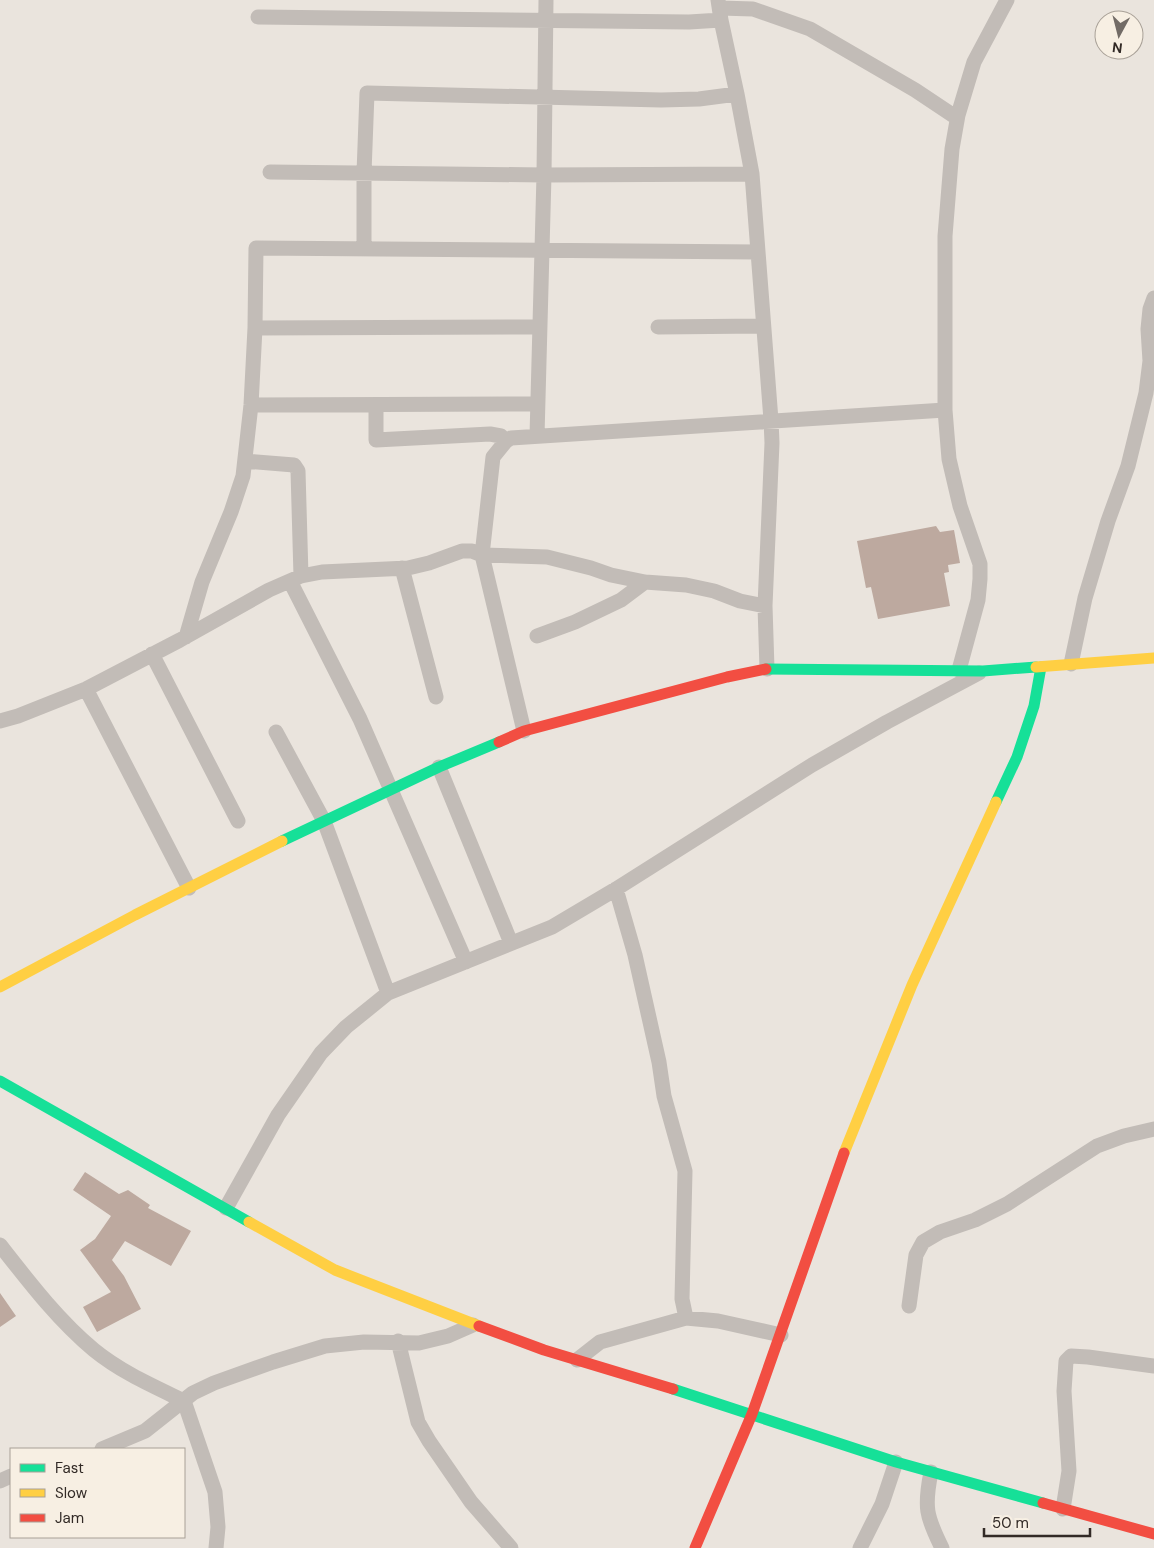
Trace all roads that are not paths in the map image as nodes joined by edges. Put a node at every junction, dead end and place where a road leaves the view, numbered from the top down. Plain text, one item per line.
1 (546, 0) edge
2 (1007, 0) edge
3 (720, 10) edge
4 (258, 17) dead end
5 (546, 19) junction
6 (737, 94) junction
7 (545, 98) junction
8 (957, 118) junction
9 (270, 172) dead end
10 (364, 173) junction
11 (752, 174) junction
12 (544, 175) junction
13 (364, 249) junction
14 (541, 250) junction
15 (758, 252) junction
16 (1154, 298) edge
17 (539, 326) junction
18 (762, 326) junction
19 (658, 327) dead end
20 (255, 328) junction
21 (537, 404) junction
22 (376, 405) junction
23 (251, 406) junction
24 (945, 410) junction
25 (771, 420) junction
26 (536, 436) junction
27 (506, 442) junction
28 (244, 460) junction
29 (482, 555) junction
30 (402, 568) junction
31 (296, 578) junction
32 (645, 582) junction
33 (765, 606) junction
34 (537, 636) dead end
35 (186, 637) junction
36 (152, 654) junction
37 (1154, 658) edge
38 (1071, 664) junction
39 (1041, 667) junction
40 (767, 669) junction
41 (959, 670) junction
42 (982, 671) junction
43 (86, 689) junction
44 (436, 697) dead end
45 (0, 721) edge
46 (524, 730) junction
47 (276, 732) dead end
48 (439, 767) junction
49 (391, 789) junction
50 (238, 821) dead end
51 (324, 821) junction
52 (189, 888) junction
53 (616, 889) junction
54 (511, 944) junction
55 (466, 962) junction
56 (0, 987) edge
57 (388, 994) junction
58 (0, 1081) edge
59 (1154, 1129) edge
60 (226, 1208) junction
61 (0, 1245) edge
62 (909, 1306) dead end
63 (686, 1318) junction
64 (473, 1325) junction
65 (781, 1335) junction
66 (398, 1341) junction
67 (577, 1360) junction
68 (1154, 1366) edge
69 (184, 1401) junction
70 (752, 1414) junction
71 (104, 1448) edge
72 (896, 1462) junction
73 (931, 1472) junction
74 (1063, 1509) junction
75 (1154, 1534) edge
76 (216, 1548) edge
77 (511, 1548) edge
78 (695, 1548) edge
79 (860, 1548) edge
80 (942, 1548) edge

1 - 5 street
2 - 8 street
3 - 5 street
3 - 6 street
3 - 8 street
4 - 5 street
5 - 7 street
6 - 7 street
6 - 11 street
7 - 10 street
7 - 12 street
8 - 24 street
9 - 10 street
10 - 12 street
10 - 13 street
11 - 12 street
11 - 15 street
12 - 14 street
13 - 14 street
13 - 20 street
14 - 15 street
14 - 17 street
15 - 18 street
16 - 38 street
17 - 20 street
17 - 21 street
18 - 19 street
18 - 25 street
20 - 23 street
21 - 22 street
21 - 26 street
22 - 23 street
22 - 27 street
23 - 28 street
24 - 25 street
24 - 41 street
25 - 26 street
25 - 33 street
26 - 27 street
27 - 29 street
28 - 31 street
28 - 35 street
29 - 30 street
29 - 32 street
29 - 46 street
30 - 31 street
30 - 44 street
31 - 35 street
31 - 49 street
32 - 33 street
32 - 34 street
33 - 40 street
35 - 36 street
36 - 43 street
36 - 50 street
37 - 38 street
38 - 39 street
39 - 42 street
39 - 65 street
40 - 41 street
40 - 46 street
41 - 42 street
42 - 53 street
43 - 45 street
43 - 52 street
46 - 48 street
47 - 51 street
48 - 49 street
48 - 54 street
49 - 51 street
49 - 55 street
51 - 52 street
51 - 57 street
52 - 56 street
53 - 54 street
53 - 63 street
54 - 55 street
55 - 57 street
57 - 60 street
58 - 60 street
59 - 62 street
60 - 64 street
61 - 69 street
63 - 65 street
63 - 67 street
64 - 66 street
64 - 67 street
65 - 70 street
66 - 69 street
66 - 77 street
67 - 70 street
68 - 74 street
69 - 71 street
69 - 76 street
70 - 72 street
70 - 78 street
72 - 73 street
72 - 79 street
73 - 74 street
73 - 80 street
74 - 75 street

